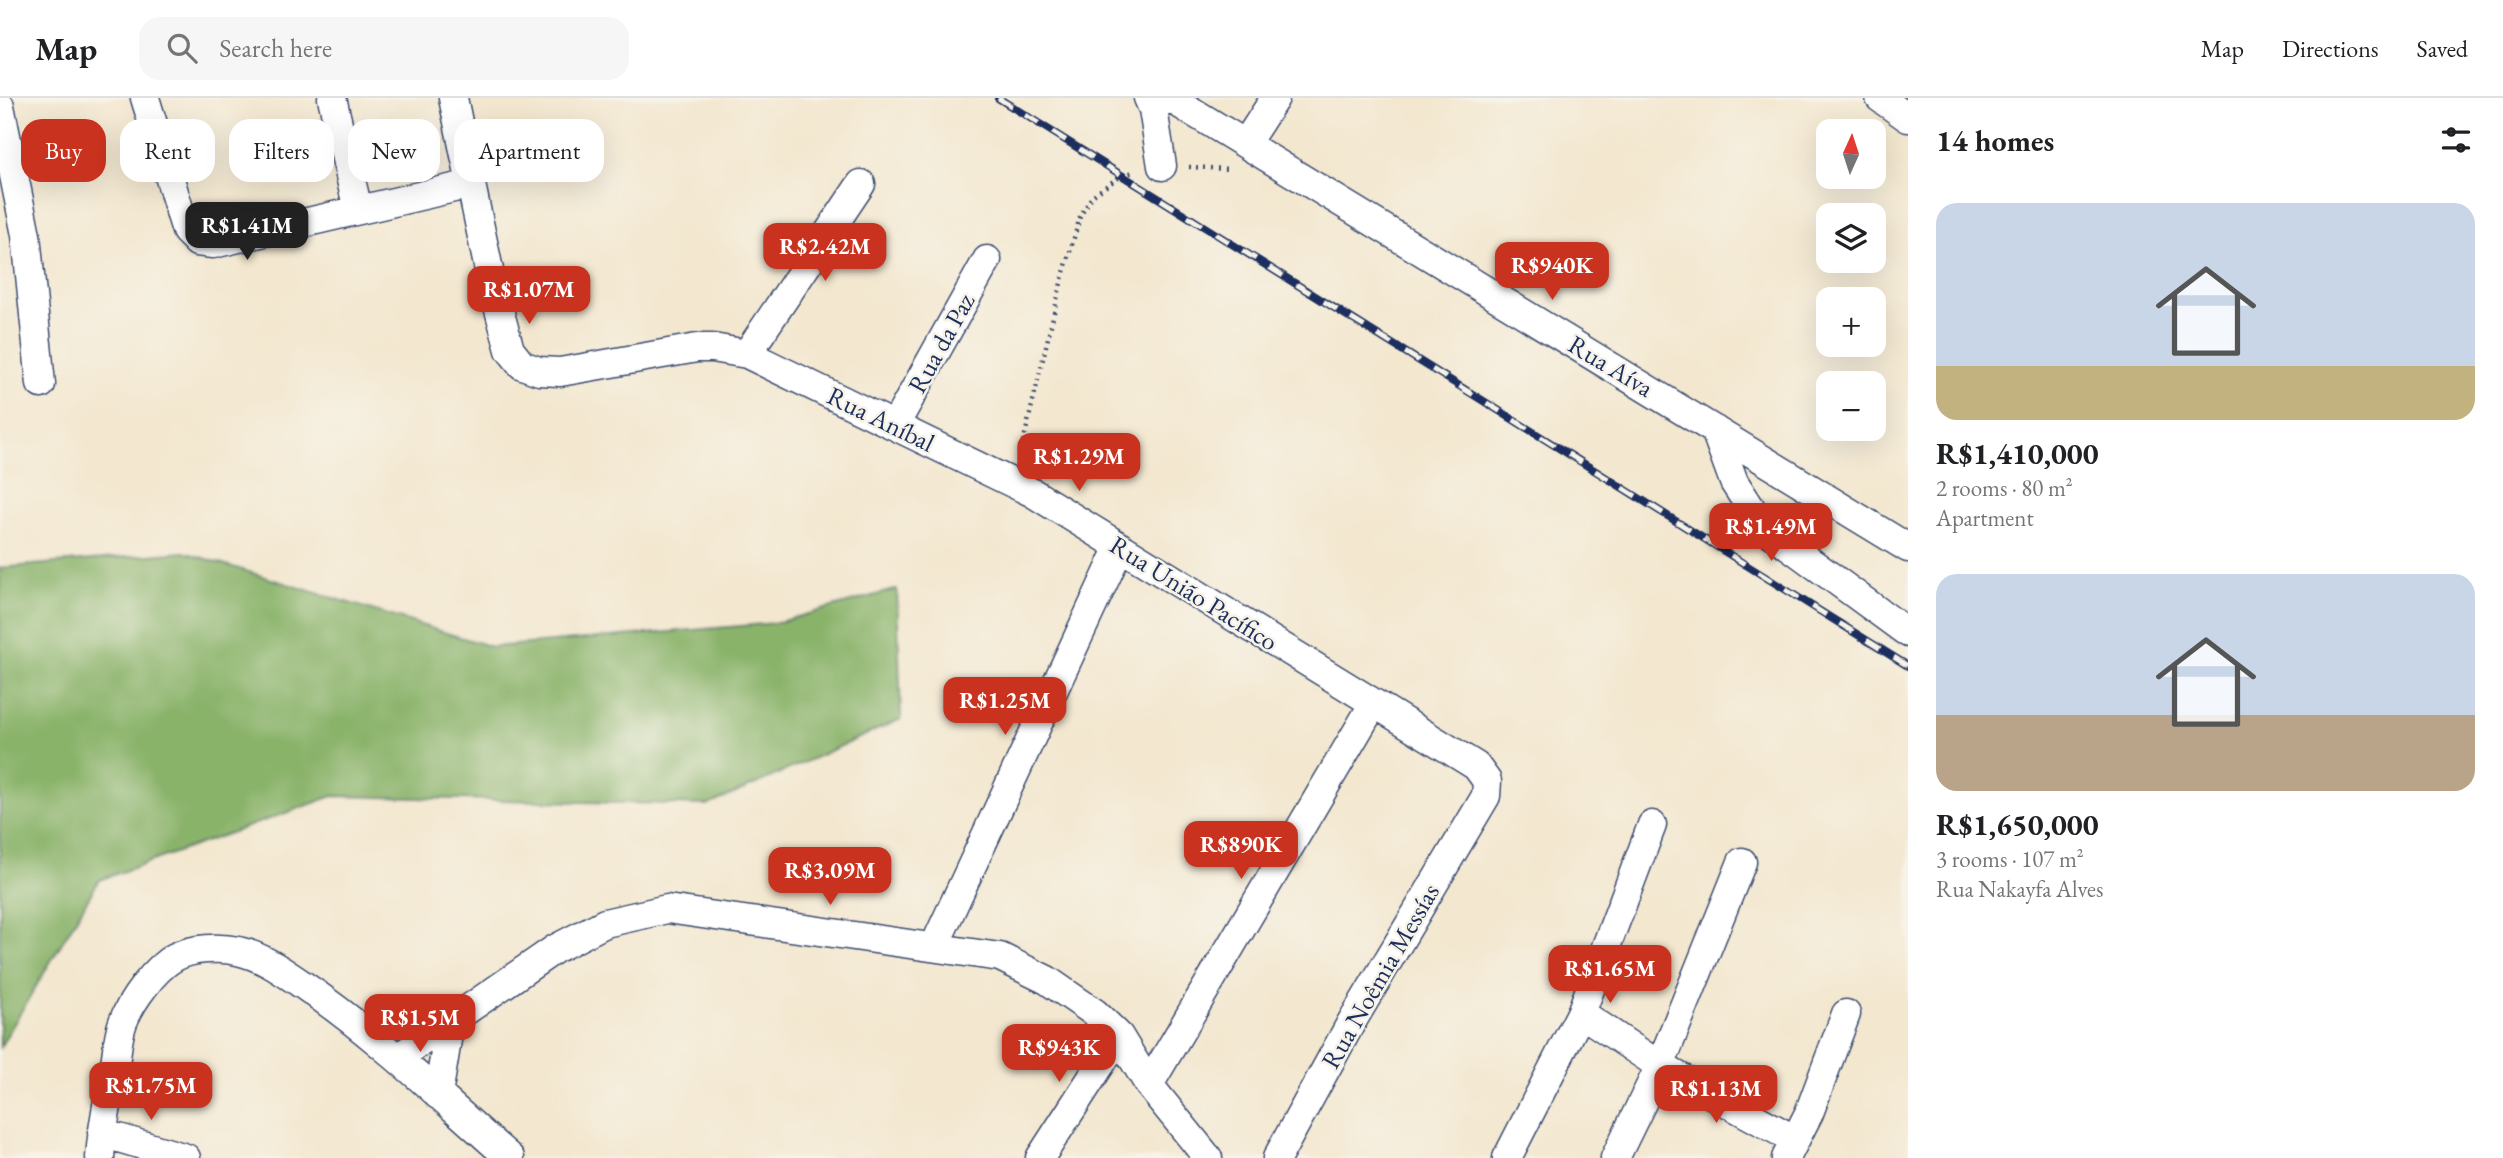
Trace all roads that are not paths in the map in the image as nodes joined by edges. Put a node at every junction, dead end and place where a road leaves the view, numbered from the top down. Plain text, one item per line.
1 (145, 98) edge
2 (332, 98) edge
3 (453, 98) edge
4 (1149, 98) edge
5 (1170, 98) edge
6 (1275, 98) edge
7 (1880, 98) edge
8 (0, 106) edge
9 (1908, 118) edge
10 (1243, 156) junction
11 (1162, 166) road end
12 (471, 184) junction
13 (861, 184) dead end
14 (358, 211) junction
15 (988, 260) dead end
16 (747, 354) junction
17 (40, 384) dead end
18 (895, 425) junction
19 (1715, 430) junction
20 (1014, 484) joint
21 (1120, 547) junction
22 (1908, 548) edge
23 (1908, 632) edge
24 (1374, 703) junction
25 (1486, 796) joint
26 (1652, 825) dead end
27 (1742, 862) dead end
28 (934, 947) junction
29 (1580, 1013) junction
30 (1846, 1014) dead end
31 (450, 1022) junction
32 (1119, 1036) junction
33 (399, 1057) junction
34 (1660, 1066) junction
35 (1149, 1085) junction
36 (438, 1095) junction
37 (101, 1146) edge
38 (1790, 1149) edge
39 (186, 1158) edge
40 (510, 1158) edge
41 (1040, 1158) edge
42 (1208, 1158) edge
43 (1277, 1158) edge
44 (1507, 1158) edge
45 (1615, 1158) edge

1 - 14 street
2 - 14 street
3 - 12 street, Rua Aníbal
4 - 11 street
5 - 10 street, Rua Aíva
6 - 10 street
7 - 9 street
8 - 17 street
10 - 19 street, Rua Aíva
12 - 14 street
12 - 16 street, Rua Aníbal
13 - 16 street
15 - 18 street, Rua da Paz
16 - 18 street, Rua Aníbal
18 - 20 street, Rua Aníbal
19 - 22 street, Rua Aíva
19 - 23 street
20 - 21 street, Rua União Pacífico
21 - 24 street, Rua União Pacífico
21 - 28 street
24 - 25 street, Rua União Pacífico
24 - 35 street
25 - 43 street, Rua Noêmia Messías
26 - 29 street
27 - 34 street
28 - 31 street
28 - 32 street
29 - 34 street
29 - 44 street
30 - 38 street
31 - 33 street
31 - 36 street
32 - 35 street
32 - 41 street
33 - 36 street
33 - 37 street
34 - 38 street
34 - 45 street
35 - 42 street
36 - 40 street
37 - 39 street

